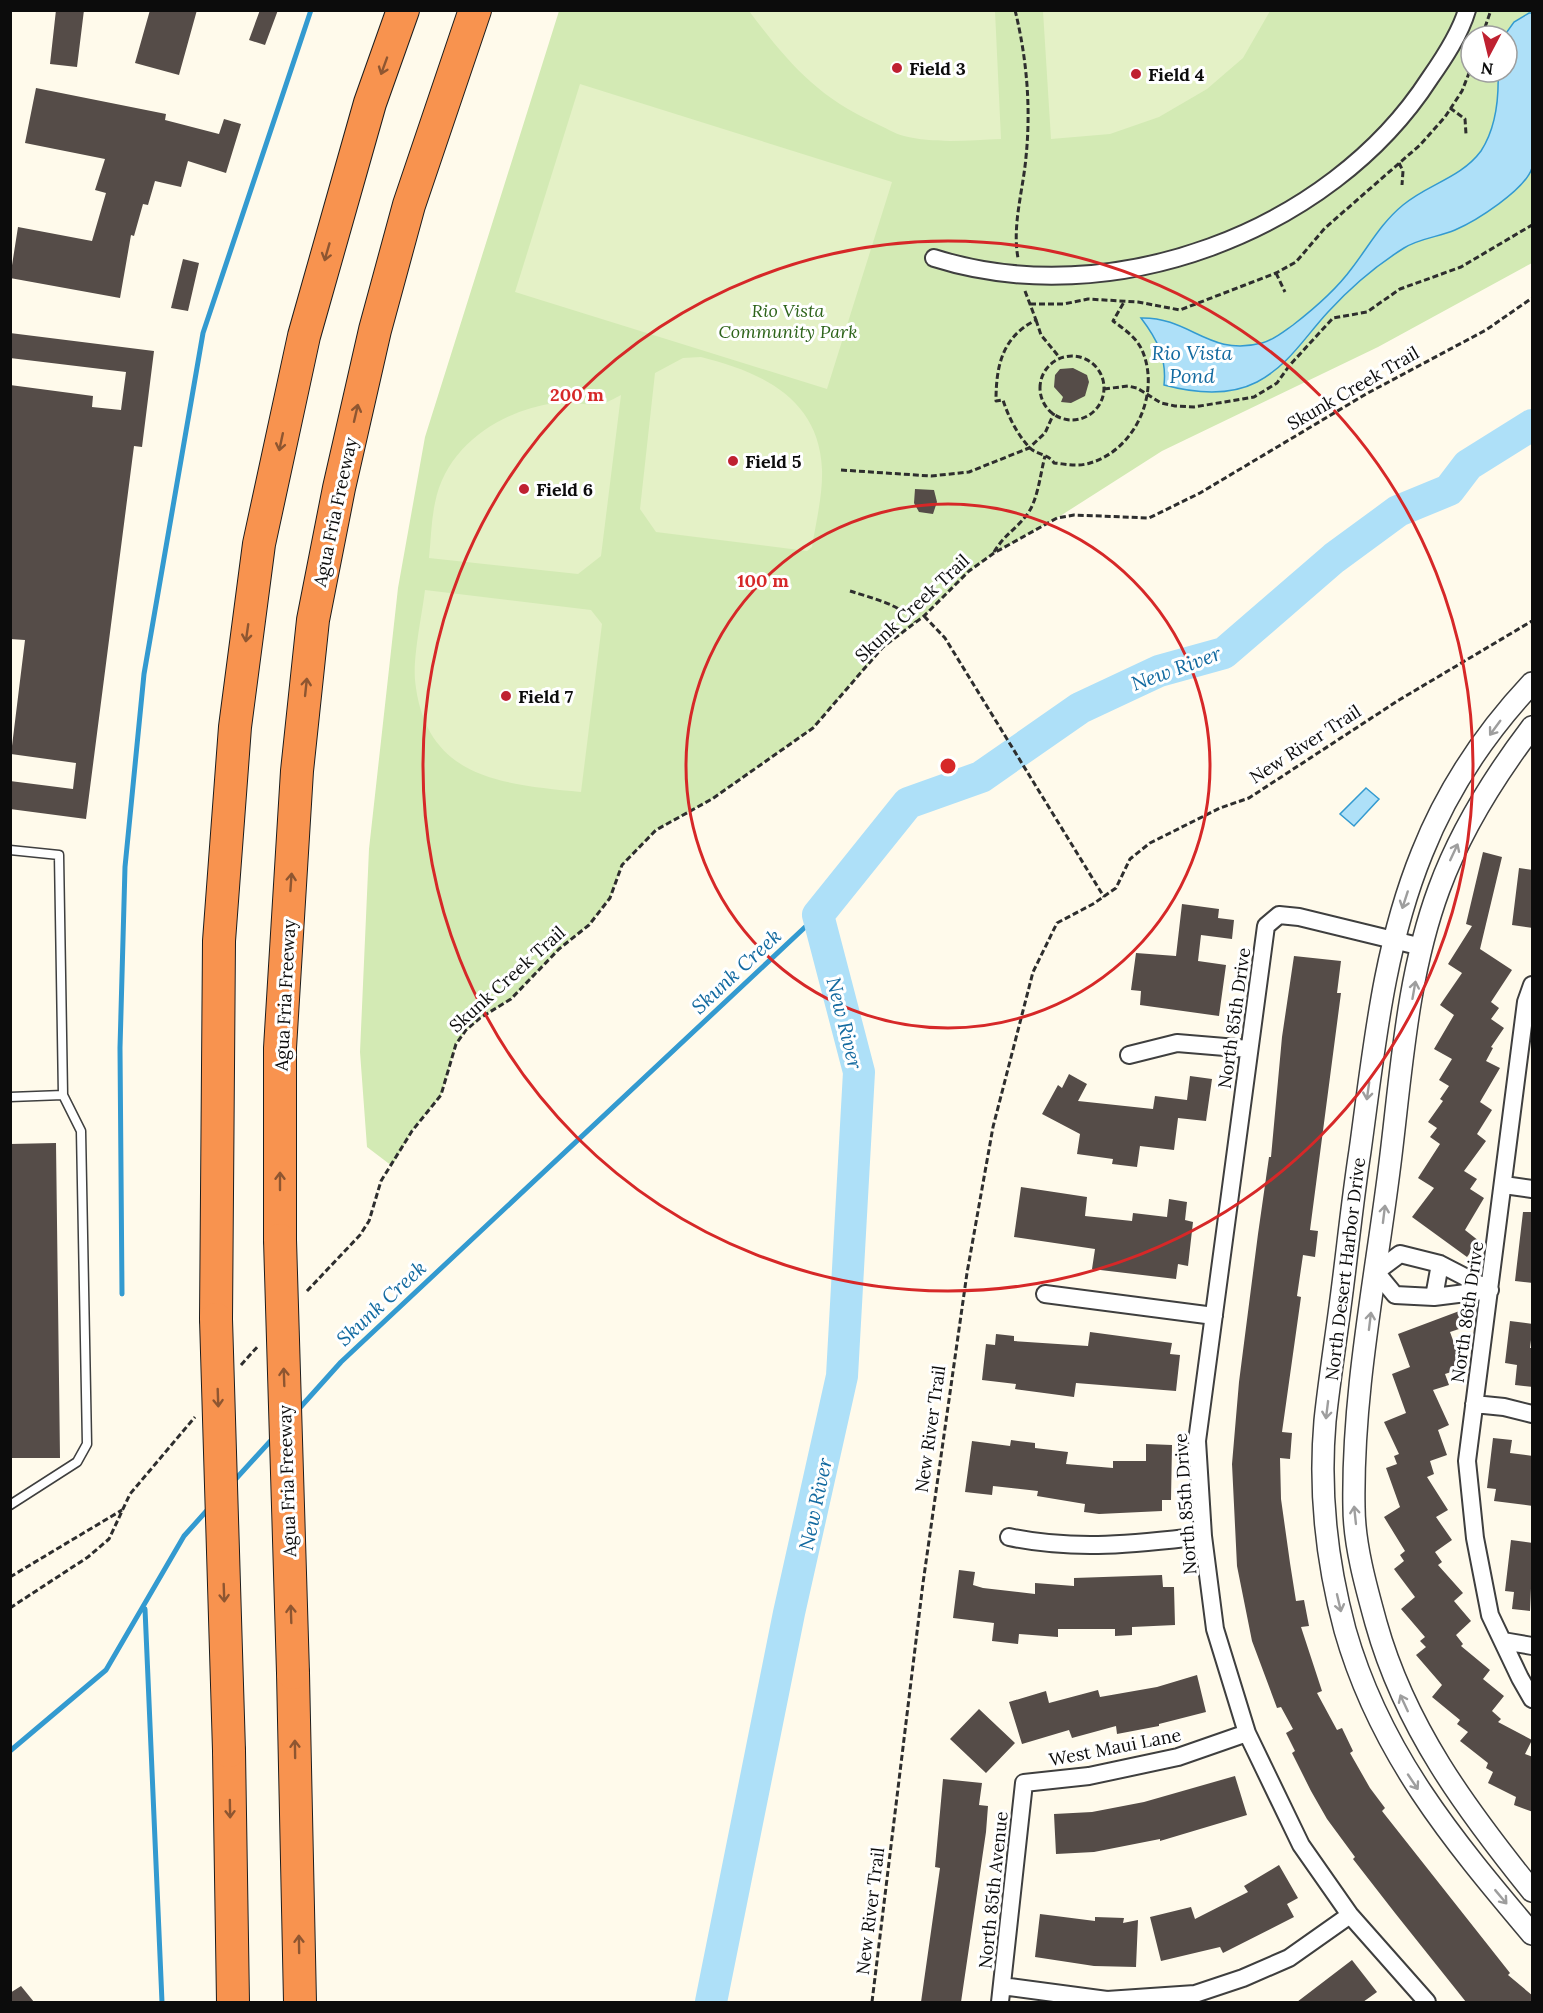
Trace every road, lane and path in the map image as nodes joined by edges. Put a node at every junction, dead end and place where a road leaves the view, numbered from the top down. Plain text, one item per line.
1 (403, 10) edge
2 (475, 10) edge
3 (1016, 10) edge
4 (1467, 10) edge
5 (1450, 108) dead end
6 (1466, 134) dead end
7 (1399, 163) dead end
8 (1402, 185) dead end
9 (1533, 225) edge
10 (934, 258) dead end
11 (1276, 273) dead end
12 (1020, 276) junction
13 (1285, 292) dead end
14 (1533, 298) edge
15 (1124, 302) dead end
16 (1036, 320) junction
17 (1060, 359) junction
18 (1104, 389) junction
19 (1146, 395) junction
20 (1053, 413) junction
21 (1029, 447) junction
22 (1045, 456) junction
23 (841, 470) dead end
24 (994, 553) junction
25 (850, 591) dead end
26 (924, 616) junction
27 (1533, 621) edge
28 (915, 622) junction
29 (1533, 683) edge
30 (1533, 727) edge
31 (10, 850) edge
32 (1104, 897) junction
33 (1394, 940) junction
34 (1422, 947) junction
35 (1533, 985) edge
36 (1249, 1049) junction
37 (1129, 1055) dead end
38 (63, 1095) junction
39 (10, 1097) edge
40 (1504, 1185) junction
41 (1533, 1189) edge
42 (1440, 1264) junction
43 (1345, 1268) junction
44 (1377, 1272) junction
45 (315, 1281) dead end
46 (1490, 1290) junction
47 (1045, 1294) dead end
48 (1434, 1297) junction
49 (1214, 1316) junction
50 (1474, 1404) junction
51 (1533, 1414) edge
52 (169, 1446) dead end
53 (10, 1505) edge
54 (122, 1510) junction
55 (1203, 1536) junction
56 (1010, 1537) dead end
57 (10, 1577) edge
58 (10, 1608) edge
59 (1503, 1641) junction
60 (1533, 1646) edge
61 (1533, 1699) edge
62 (1246, 1733) junction
63 (1024, 1782) joint
64 (1533, 1891) edge
65 (1350, 1915) junction
66 (1533, 1934) edge
67 (1001, 1994) edge
68 (233, 2002) edge
69 (300, 2002) edge
70 (872, 2002) edge
71 (1427, 2002) edge

1 -> 68 highway, bridge
69 -> 2 highway, Agua Fria Freeway, bridge
3 - 12 path
4 - 12 street
5 - 6 path
7 - 8 path
9 - 19 path
10 - 12 street
11 - 13 path
12 - 16 path
14 - 24 path, Skunk Creek Trail
15 - 19 path
16 - 17 path
16 - 21 path
17 - 18 path
17 - 20 path
18 - 19 path
18 - 20 path
19 - 22 path
20 - 21 path
21 - 22 path
21 - 23 path
22 - 24 path
24 - 26 path, Skunk Creek Trail
25 - 28 path
26 - 28 path, Skunk Creek Trail
26 - 32 path
27 - 32 path, New River Trail
28 - 45 path, Skunk Creek Trail
29 -> 33 street, North Desert Harbor Drive
34 -> 30 street, North Desert Harbor Drive
31 - 38 lane
32 - 70 path, New River Trail
33 - 34 street
33 - 36 street, North 85th Drive
33 -> 43 street, North Desert Harbor Drive
44 -> 34 street, North Desert Harbor Drive
35 - 40 street, North 86th Drive
36 - 37 street
36 - 49 street, North 85th Drive
38 - 39 lane
38 - 53 lane
40 - 41 street
40 - 46 street, North 86th Drive
42 - 44 street
42 - 46 street
42 - 48 street
43 - 44 street
43 -> 66 street, North Desert Harbor Drive
44 - 48 street
64 -> 44 street, North Desert Harbor Drive
46 - 48 street
46 - 50 street, North 86th Drive
47 - 49 street
49 - 55 street, North 85th Drive
50 - 51 street
50 - 59 street, North 86th Drive
52 - 54 path
54 - 57 path
54 - 58 path
55 - 56 street
55 - 62 street, North 85th Drive
59 - 60 street
59 - 61 street, North 86th Drive
62 - 63 street, West Maui Lane
62 - 65 street, North 85th Drive
63 - 67 street, North 85th Avenue
65 - 67 street
65 - 71 street, North 85th Drive

